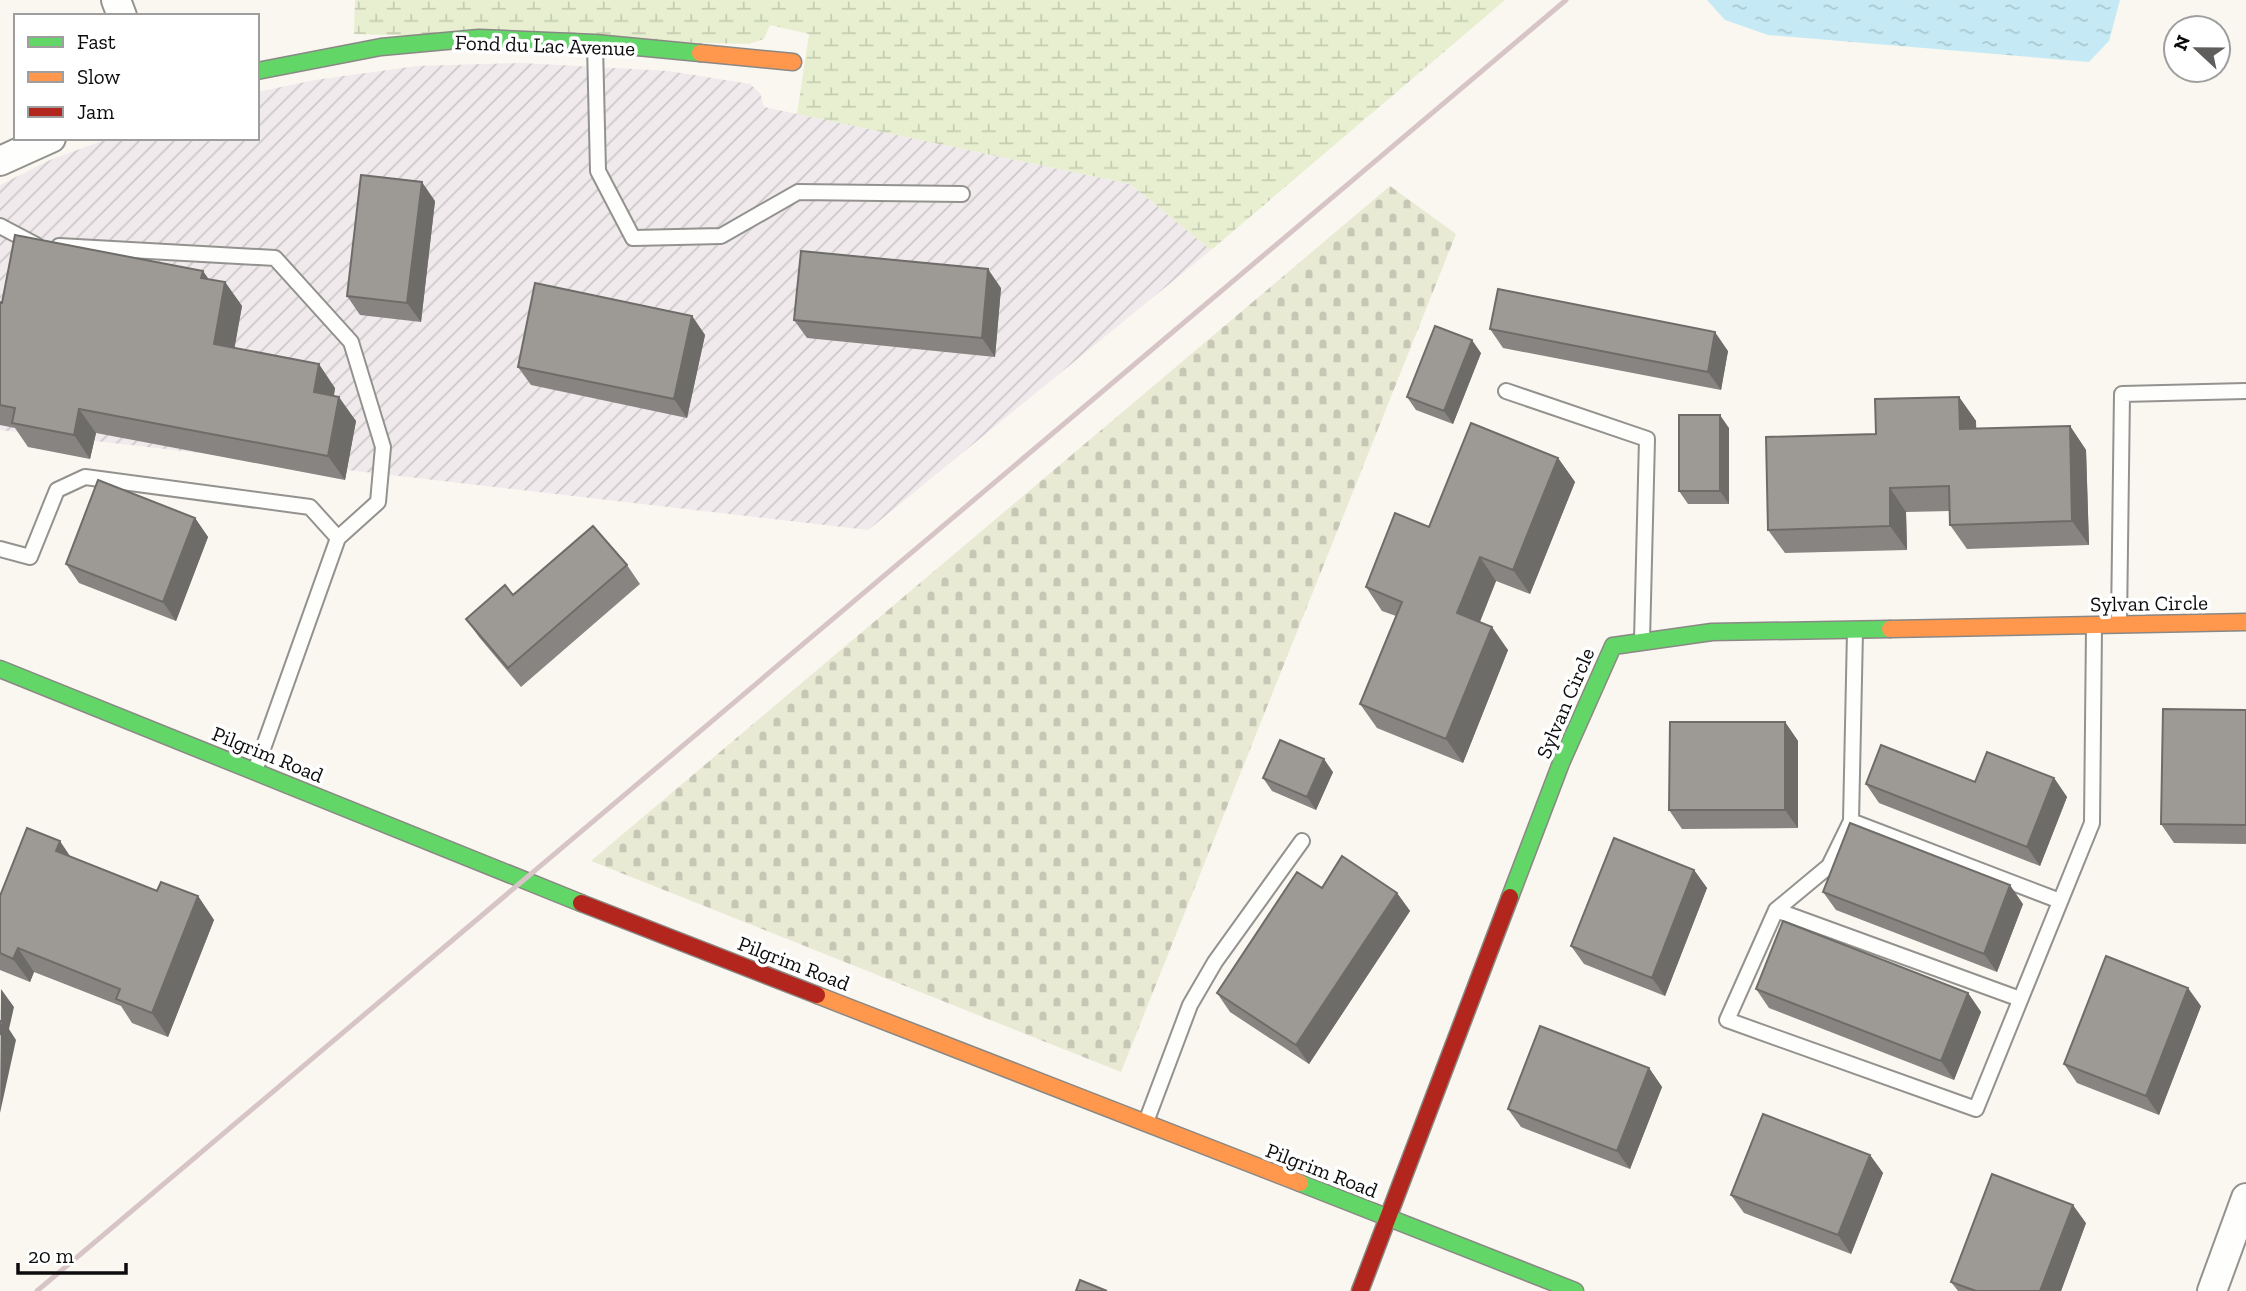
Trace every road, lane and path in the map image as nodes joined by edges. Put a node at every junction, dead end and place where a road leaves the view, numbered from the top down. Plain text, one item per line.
1 (594, 43) junction
2 (793, 62) dead end
3 (259, 71) edge
4 (47, 140) edge
5 (0, 161) edge
6 (962, 194) dead end
7 (0, 226) edge
8 (1506, 391) dead end
9 (2246, 391) edge
10 (338, 538) junction
11 (0, 549) edge
12 (2246, 622) edge
13 (2094, 625) junction
14 (2119, 625) junction
15 (1856, 630) junction
16 (1642, 642) junction
17 (5, 675) edge
18 (254, 771) junction
19 (1852, 821) junction
20 (1302, 841) dead end
21 (2060, 901) junction
22 (1776, 910) junction
23 (2020, 999) junction
24 (1146, 1124) junction
25 (2244, 1210) edge
26 (1389, 1219) junction
27 (1360, 1291) edge
28 (1576, 1291) edge
29 (2212, 1291) edge

1 - 2 street, Fond du Lac Avenue
1 - 3 street, Fond du Lac Avenue
1 - 6 lane
4 - 5 street
7 - 10 lane
8 - 16 lane
9 - 14 lane
10 - 11 lane
10 - 18 lane
12 - 14 street, Sylvan Circle
13 - 14 street, Sylvan Circle
13 - 15 street, Sylvan Circle
13 - 21 lane
15 - 16 street, Sylvan Circle
15 - 19 lane
16 - 26 street, Sylvan Circle
17 - 18 street, Pilgrim Road
18 - 24 street, Pilgrim Road
19 - 21 lane
19 - 22 lane
20 - 24 lane
21 - 23 lane
22 - 23 lane
22 - 23 lane
24 - 26 street, Pilgrim Road
25 - 29 street
26 - 27 street, Sylvan Circle
26 - 28 street, Pilgrim Road

